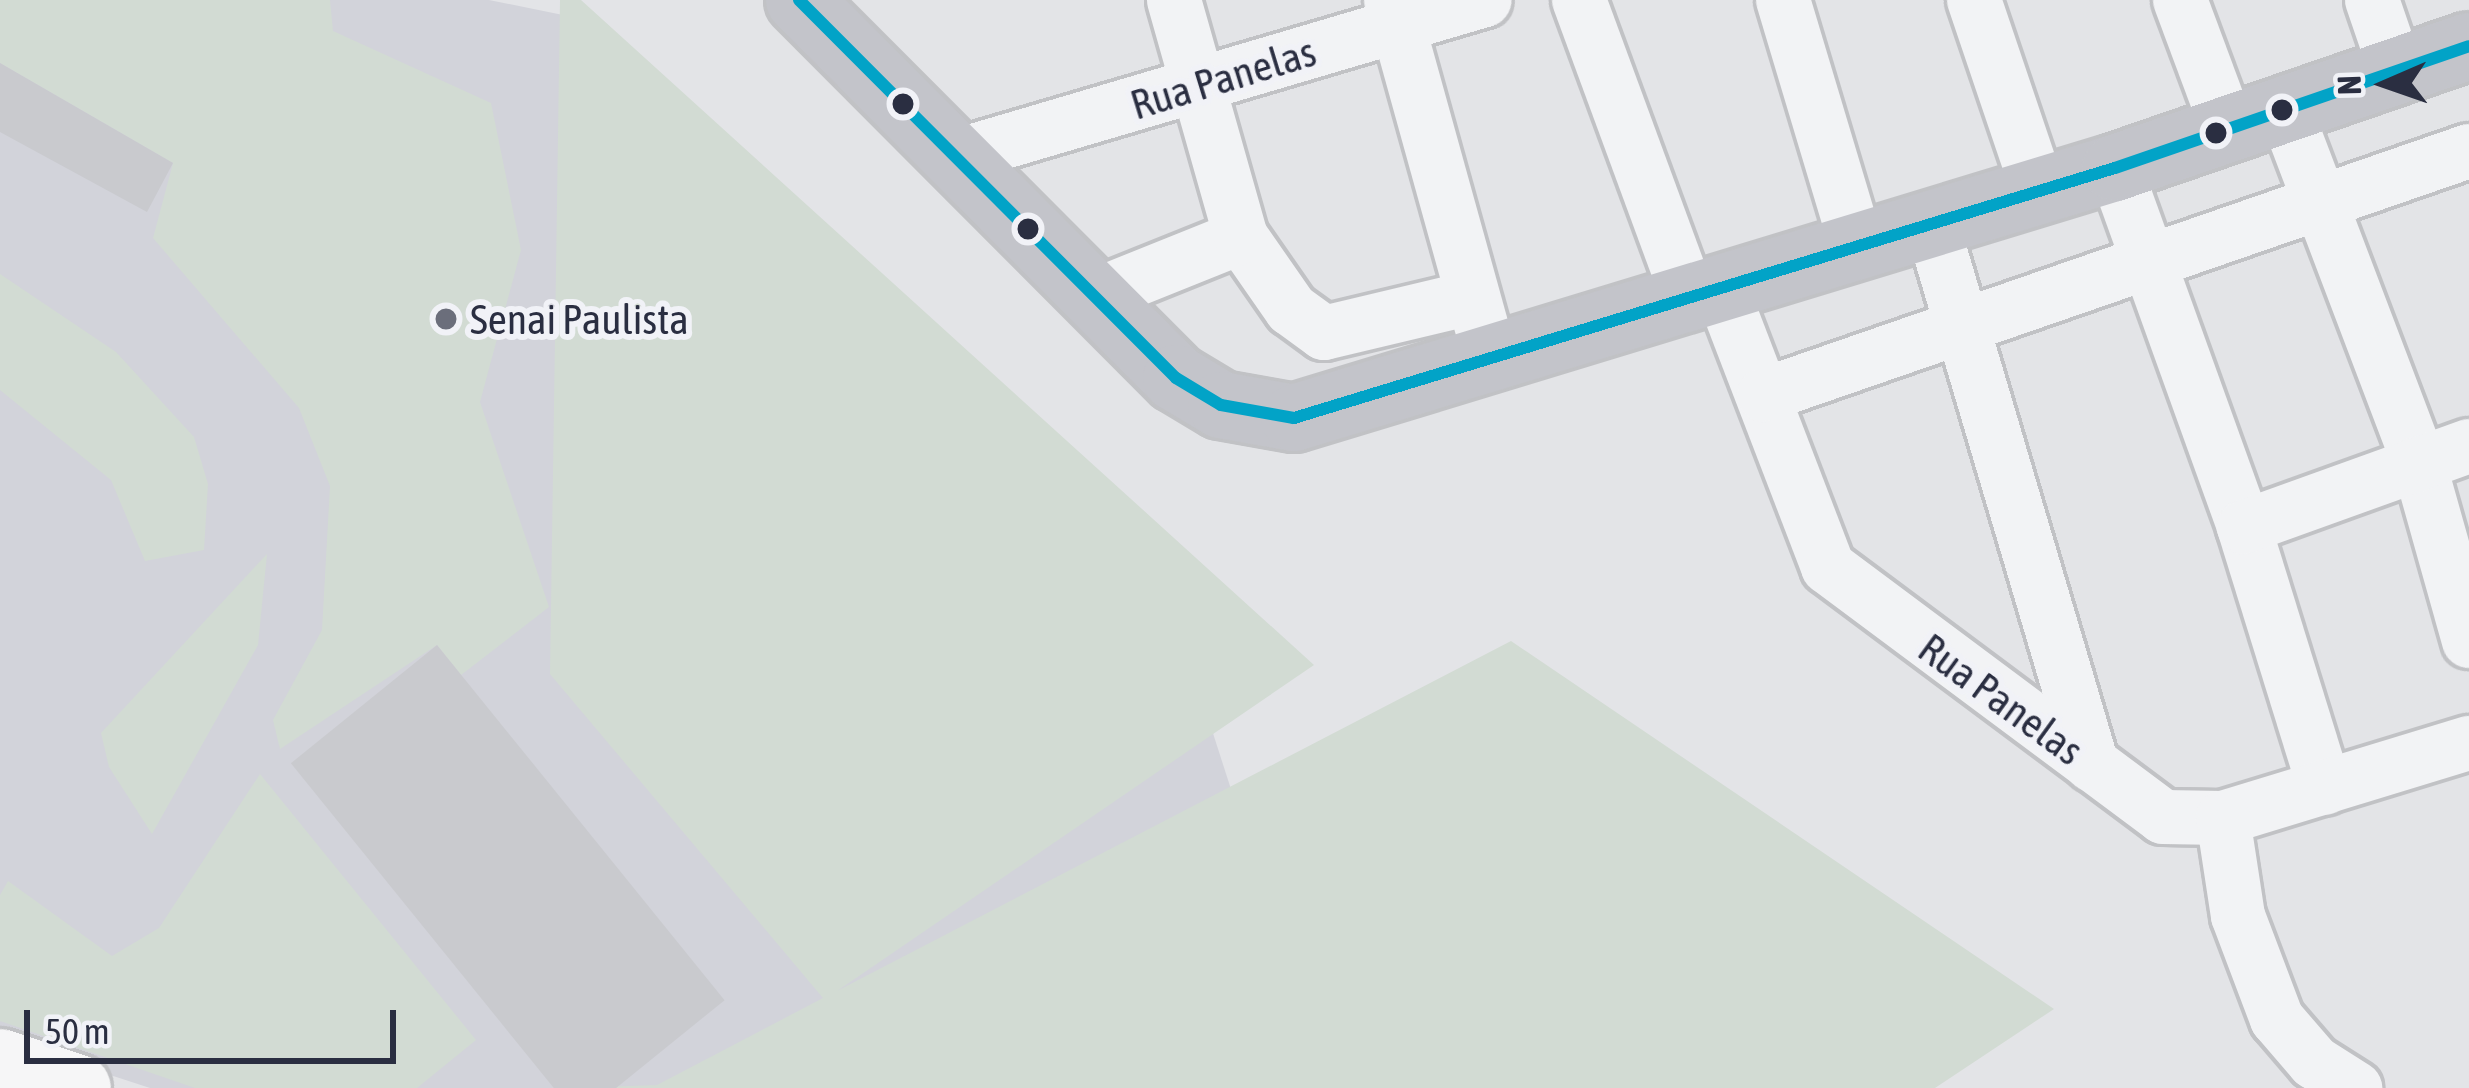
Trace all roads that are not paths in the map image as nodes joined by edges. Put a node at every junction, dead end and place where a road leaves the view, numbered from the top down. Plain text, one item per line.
1 (799, 0) edge
2 (1174, 0) edge
3 (1485, 0) edge
4 (1579, 0) edge
5 (1783, 0) edge
6 (1974, 0) edge
7 (2180, 0) edge
8 (2372, 0) edge
9 (1395, 13) edge
10 (2469, 46) edge
11 (2396, 70) junction
12 (1200, 85) junction
13 (2257, 121) junction
14 (2469, 151) edge
15 (960, 155) junction
16 (2115, 168) junction
17 (2039, 192) junction
18 (2324, 196) junction
19 (1931, 221) junction
20 (1241, 237) junction
21 (1856, 243) junction
22 (2149, 263) junction
23 (1705, 292) junction
24 (1097, 295) junction
25 (1966, 326) junction
26 (1481, 328) junction
27 (1764, 395) junction
28 (2444, 454) edge
29 (2244, 527) junction
30 (2469, 641) edge
31 (2469, 743) edge
32 (2092, 765) junction
33 (2325, 788) junction
34 (2223, 818) junction
35 (0, 1062) edge
36 (78, 1088) edge
37 (2355, 1088) edge

1 - 15 street
2 - 12 street
3 - 9 street, Rua Panelas
4 - 23 street, Rua Panelas
5 - 21 street
6 - 17 street
7 - 13 street
8 - 11 street
9 - 12 street, Rua Panelas
9 - 26 street
10 - 11 street
11 - 13 street
12 - 15 street, Rua Panelas
12 - 20 street
13 - 16 street
13 - 18 street
14 - 18 street
15 - 24 street
16 - 17 street
16 - 22 street
17 - 19 street
18 - 22 street
18 - 28 street
19 - 21 street
19 - 25 street
20 - 24 street
20 - 26 street
21 - 23 street
22 - 25 street
22 - 29 street
23 - 26 street
23 - 27 street, Rua Panelas
24 - 26 street
25 - 27 street
25 - 32 street
27 - 32 street, Rua Panelas
28 - 29 street
28 - 30 street
29 - 33 street
31 - 33 street, Rua Panelas
32 - 34 street, Rua Panelas
33 - 34 street, Rua Panelas
34 - 37 street
35 - 36 highway

